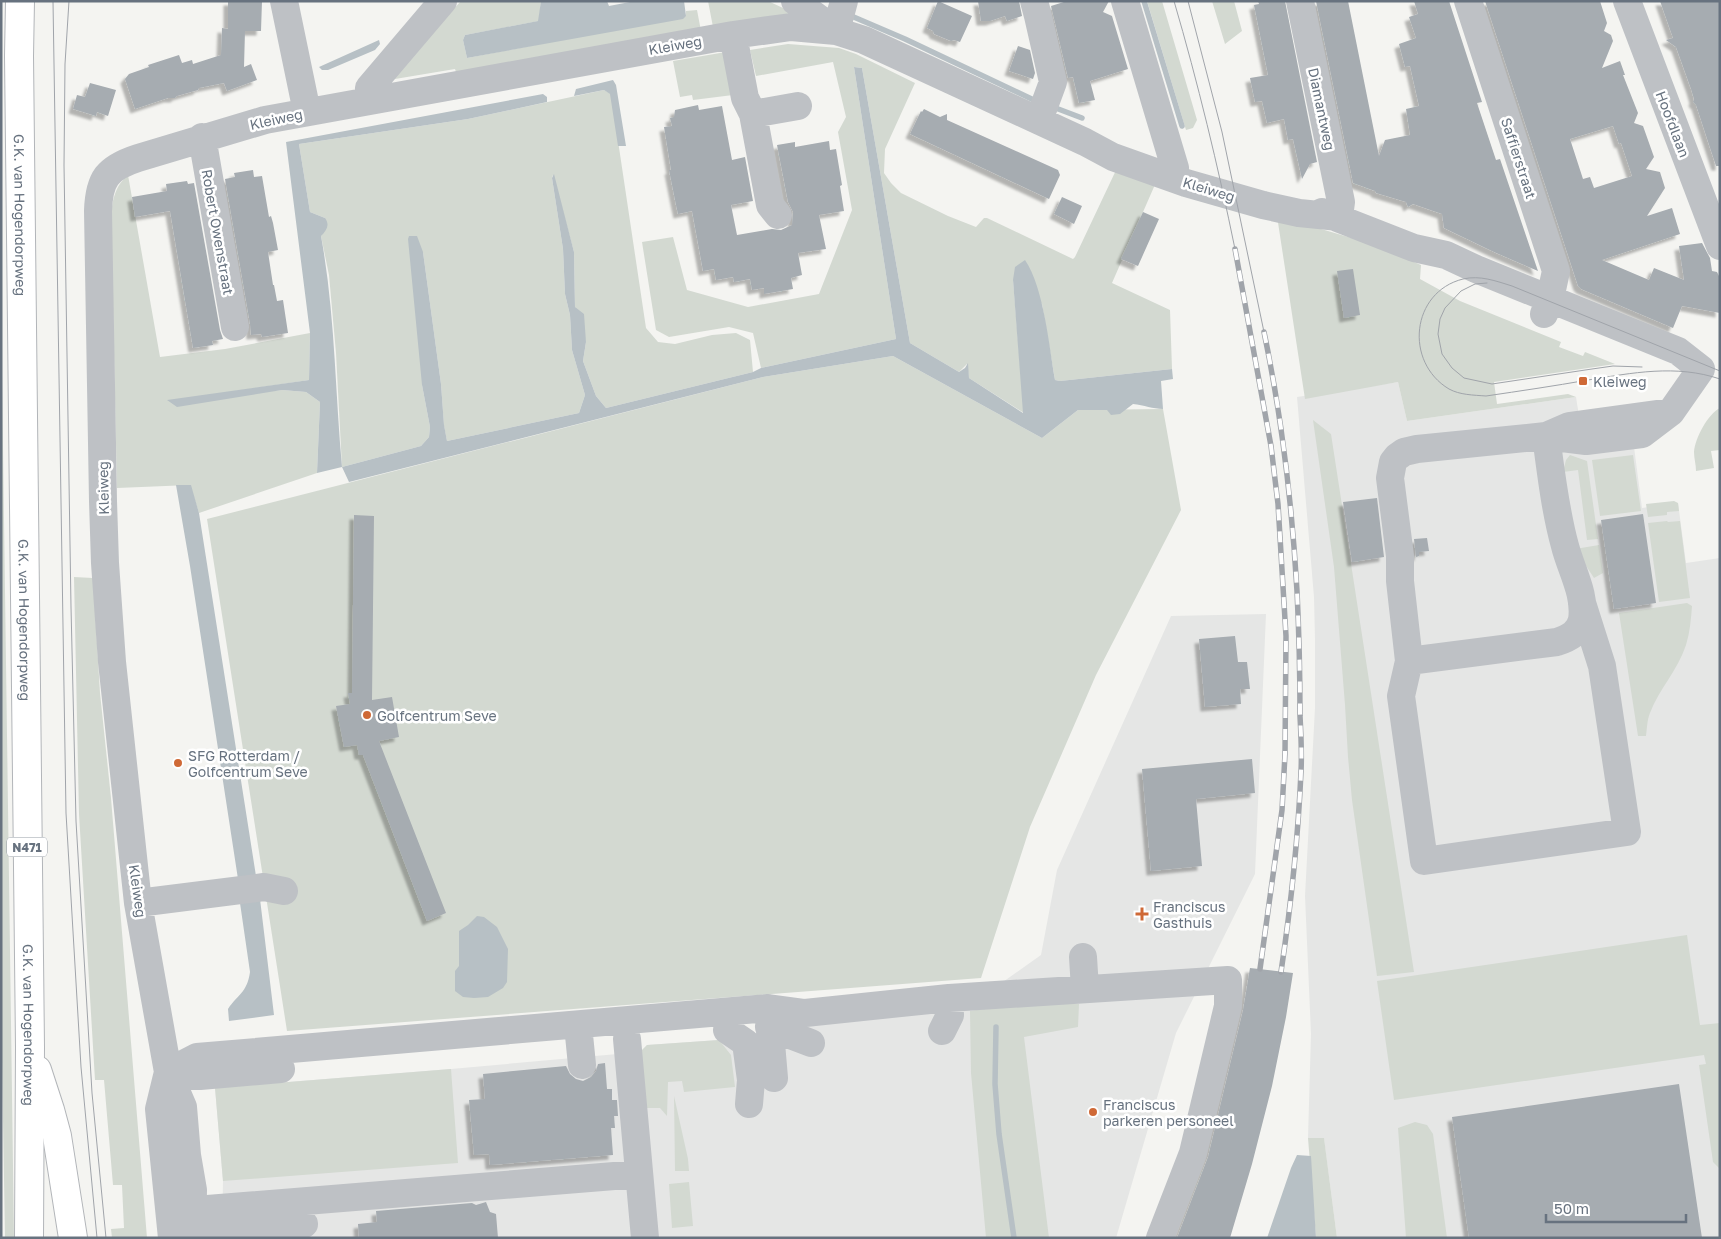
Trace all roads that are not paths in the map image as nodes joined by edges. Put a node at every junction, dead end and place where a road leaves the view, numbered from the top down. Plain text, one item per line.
1 (20, 1) edge
2 (284, 1) edge
3 (443, 1) edge
4 (795, 1) edge
5 (844, 1) edge
6 (1034, 1) edge
7 (1124, 1) edge
8 (1300, 1) edge
9 (1468, 1) edge
10 (1627, 1) edge
11 (836, 30) junction
12 (733, 35) junction
13 (368, 101) junction
14 (798, 106) dead end
15 (307, 112) junction
16 (753, 114) junction
17 (1039, 120) junction
18 (202, 138) junction
19 (1085, 142) junction
20 (1175, 168) junction
21 (778, 215) dead end
22 (1339, 217) junction
23 (1720, 246) edge
24 (1547, 306) junction
25 (235, 327) dead end
26 (1710, 372) edge
27 (1546, 436) junction
28 (1582, 604) junction
29 (1409, 661) junction
30 (284, 891) dead end
31 (138, 903) junction
32 (1083, 957) dead end
33 (1085, 989) junction
34 (942, 998) junction
35 (769, 1018) junction
36 (942, 1031) dead end
37 (731, 1033) junction
38 (627, 1039) junction
39 (811, 1043) dead end
40 (580, 1044) junction
41 (30, 1047) junction
42 (168, 1072) junction
43 (774, 1078) dead end
44 (749, 1099) dead end
45 (639, 1174) junction
46 (306, 1221) edge
47 (182, 1228) edge
48 (29, 1238) edge
49 (73, 1238) edge
50 (645, 1238) edge
51 (1160, 1238) edge

1 - 41 main road, G.K. van Hogendorpweg / N471
2 - 15 street
3 - 13 street
4 - 11 street, Kleiweg
5 - 11 street
6 - 17 street
7 - 20 street
8 - 22 street, Diamantweg
9 - 24 street, Saffierstraat
10 - 23 street, Hoofdlaan
11 - 12 street, Kleiweg
11 - 17 street, Kleiweg
12 - 13 street, Kleiweg
12 - 16 street
13 - 15 street, Kleiweg
14 - 16 street
15 - 18 street, Kleiweg
16 - 21 street
17 - 19 street, Kleiweg
18 - 25 street, Robert Owenstraat
18 - 31 street, Kleiweg
19 - 20 street, Kleiweg
19 - 22 street, Kleiweg
20 - 22 street, Kleiweg
22 - 24 street, Kleiweg
24 - 26 street, Kleiweg
26 - 27 street
27 - 28 street
27 - 29 street
28 - 29 street
28 - 29 street
30 - 31 street
31 - 42 street, Kleiweg
32 - 33 street
33 - 34 street
33 - 51 street
34 - 35 street
34 - 36 street
35 - 37 street
35 - 39 street
35 - 40 street
35 - 43 street
37 - 38 street
37 - 44 street
38 - 40 street
38 - 45 street
40 - 42 street
41 - 48 main road, G.K. van Hogendorpweg / N471
41 - 49 main road
42 - 47 street, Kleiweg
45 - 46 street
45 - 50 street
46 - 47 street

